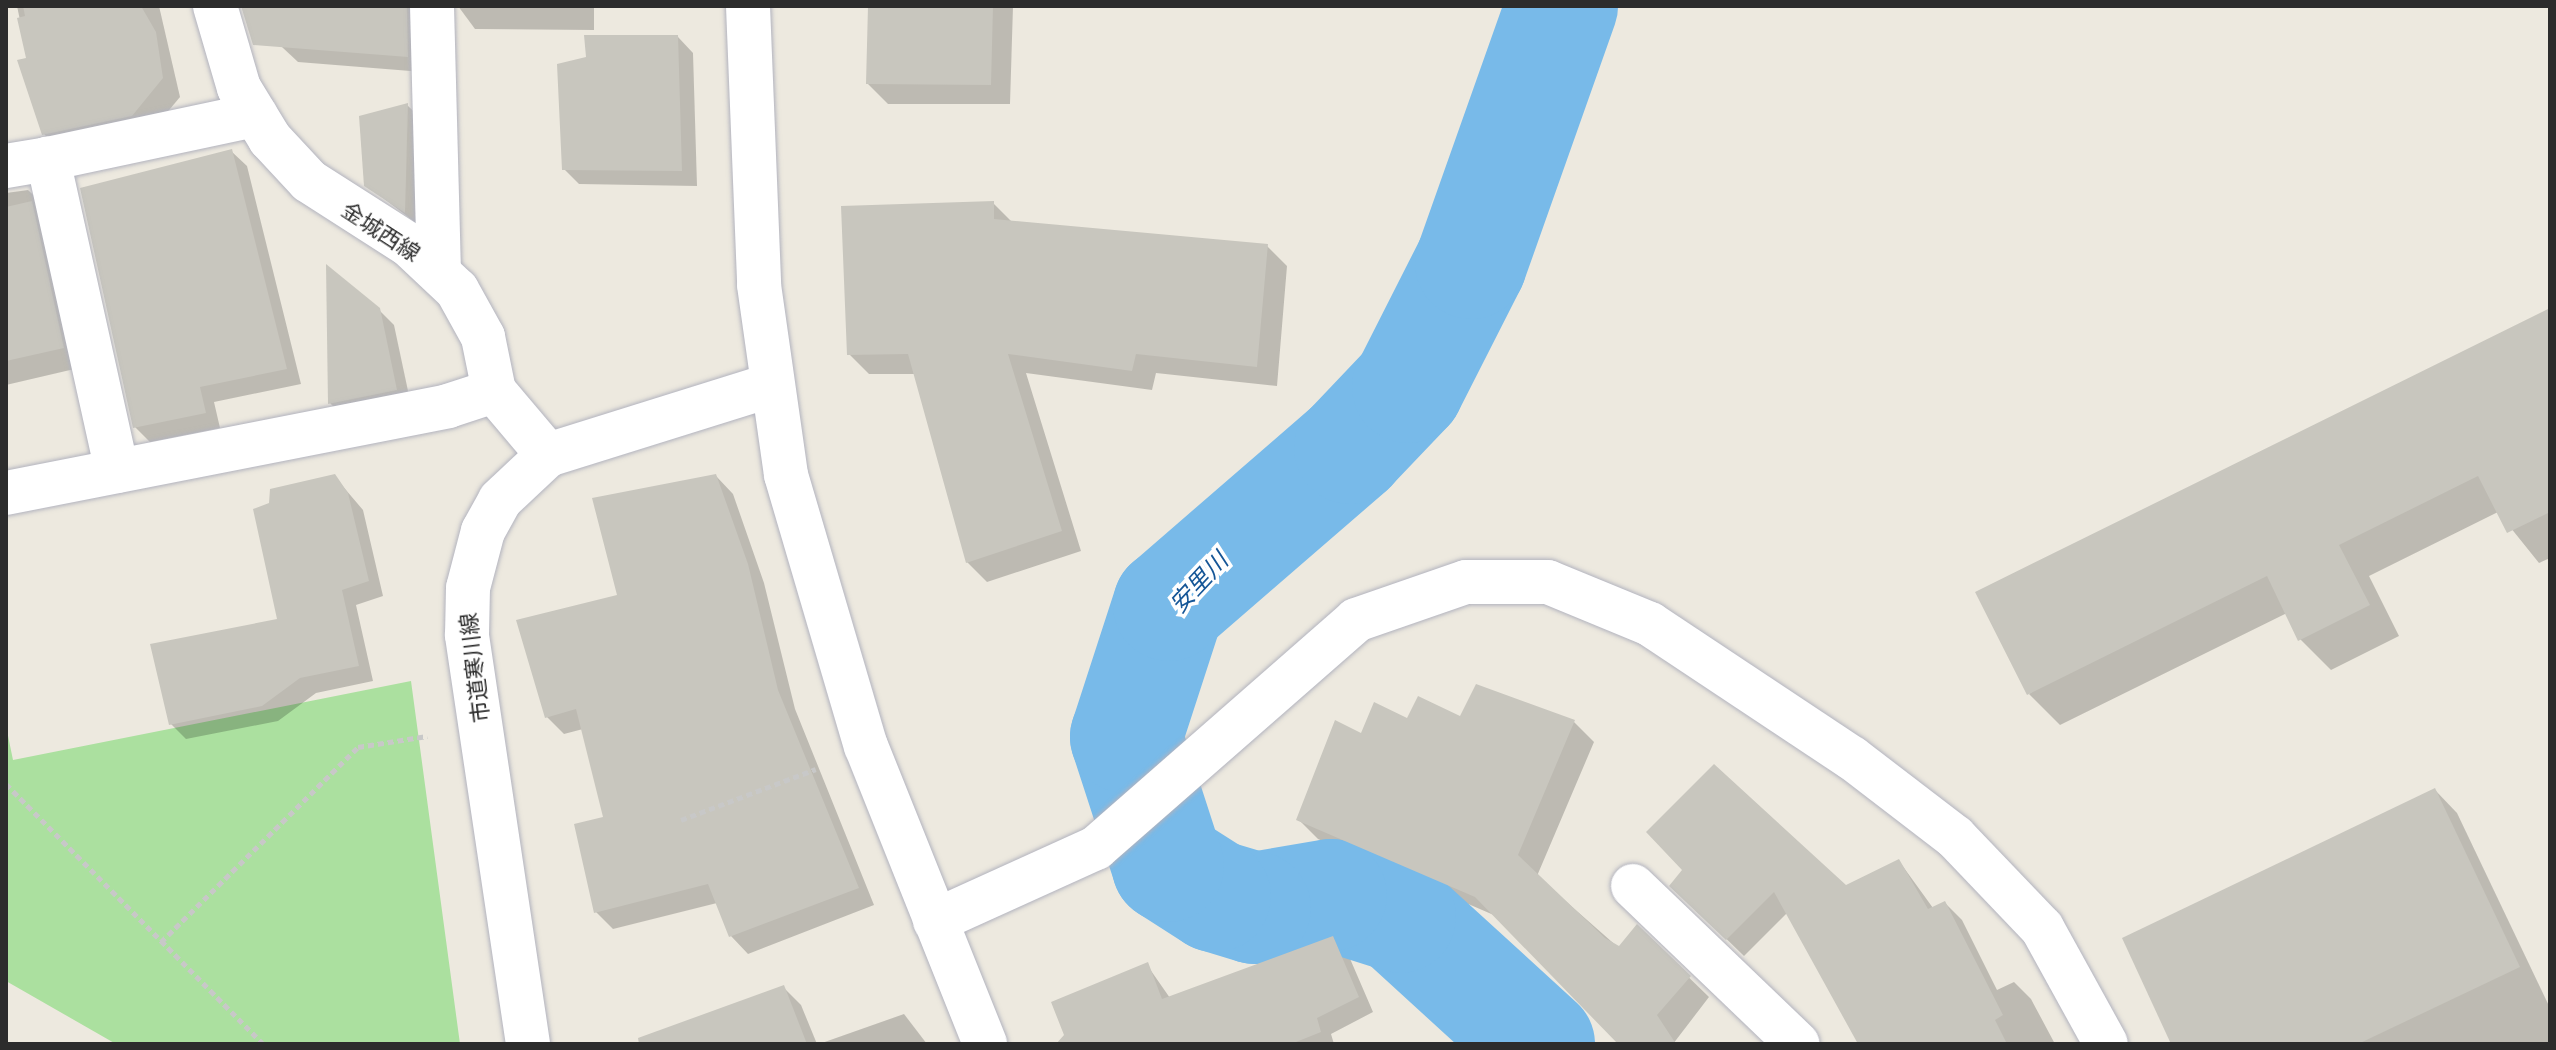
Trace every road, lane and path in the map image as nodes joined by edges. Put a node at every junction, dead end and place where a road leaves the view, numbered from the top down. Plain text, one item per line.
1 (215, 6) edge
2 (432, 6) edge
3 (748, 6) edge
4 (255, 115) junction
5 (17, 164) edge
6 (439, 271) junction
7 (772, 385) junction
8 (494, 391) junction
9 (548, 455) junction
10 (117, 471) junction
11 (6, 493) edge
12 (431, 736) dead end
13 (828, 765) dead end
14 (6, 784) edge
15 (681, 820) dead end
16 (1633, 886) dead end
17 (935, 921) junction
18 (161, 942) junction
19 (263, 1044) edge
20 (528, 1044) edge
21 (985, 1044) edge
22 (1798, 1044) edge
23 (2106, 1044) edge

1 - 4 street, 金城西線
2 - 6 street
3 - 7 street
4 - 5 street
4 - 6 street, 金城西線
5 - 10 street
6 - 8 street, 金城西線
7 - 9 street, 市道寒川線
7 - 17 street
8 - 9 street, 金城西線
8 - 10 street
9 - 20 street, 市道寒川線
10 - 11 street
12 - 18 path
13 - 15 path
14 - 18 path
16 - 22 street
17 - 21 street
17 - 23 street
18 - 19 path

